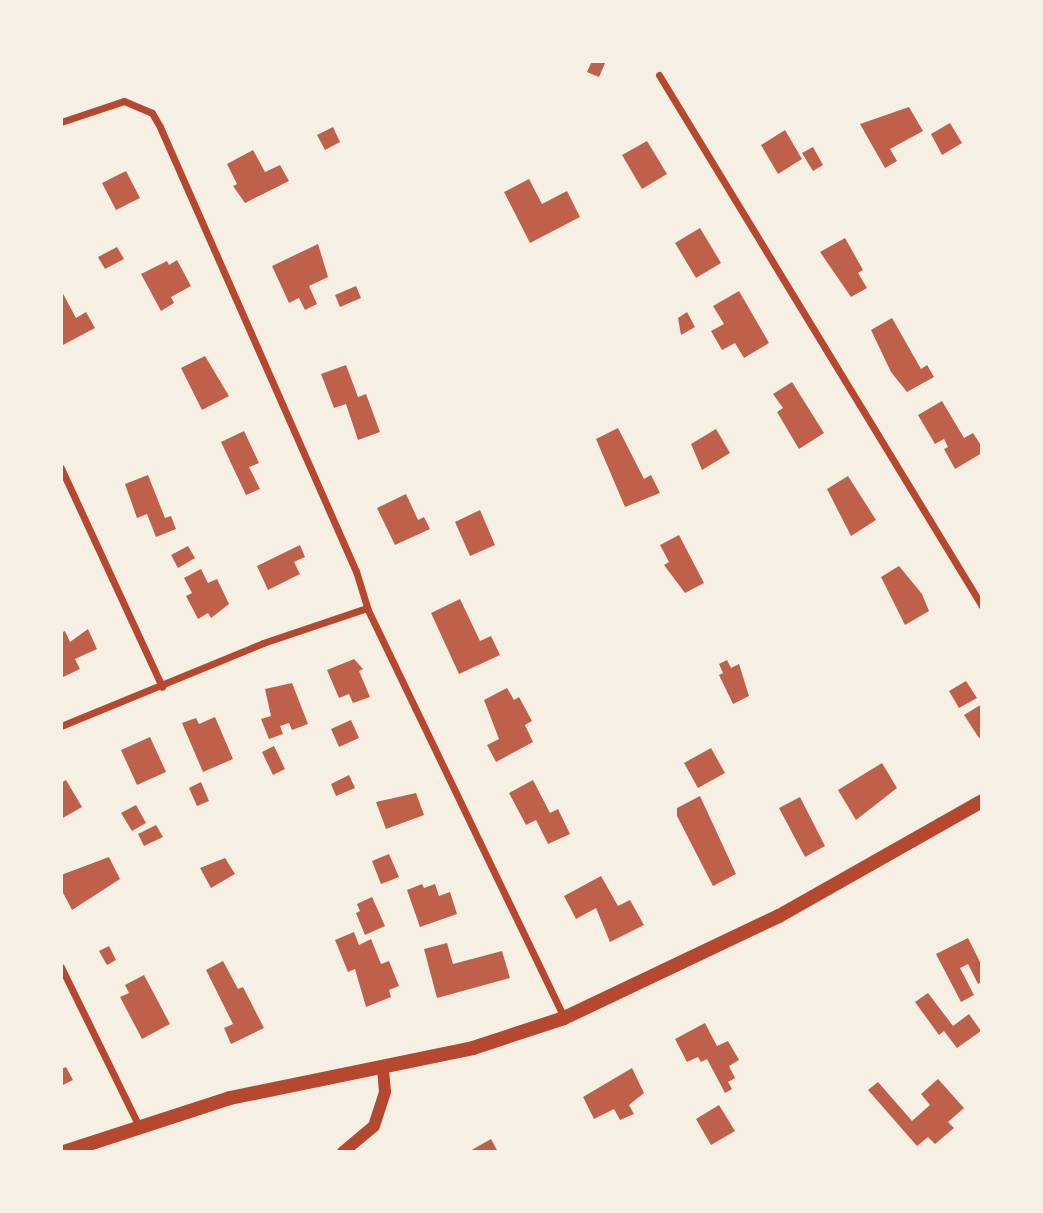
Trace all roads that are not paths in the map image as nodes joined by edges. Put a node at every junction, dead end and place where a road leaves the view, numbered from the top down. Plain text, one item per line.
1 (659, 75) dead end
2 (61, 122) edge
3 (61, 468) edge
4 (982, 606) edge
5 (367, 608) junction
6 (162, 687) junction
7 (61, 726) edge
8 (982, 801) edge
9 (61, 967) edge
10 (564, 1018) junction
11 (383, 1068) junction
12 (139, 1125) junction
13 (361, 1147) edge
14 (64, 1152) edge
15 (343, 1152) edge

1 - 4 street
2 - 5 street
3 - 6 street
5 - 6 street
5 - 10 street
6 - 7 street
8 - 10 main road
9 - 12 street
10 - 11 main road
11 - 12 main road
11 - 13 street
12 - 14 main road
13 - 15 street

